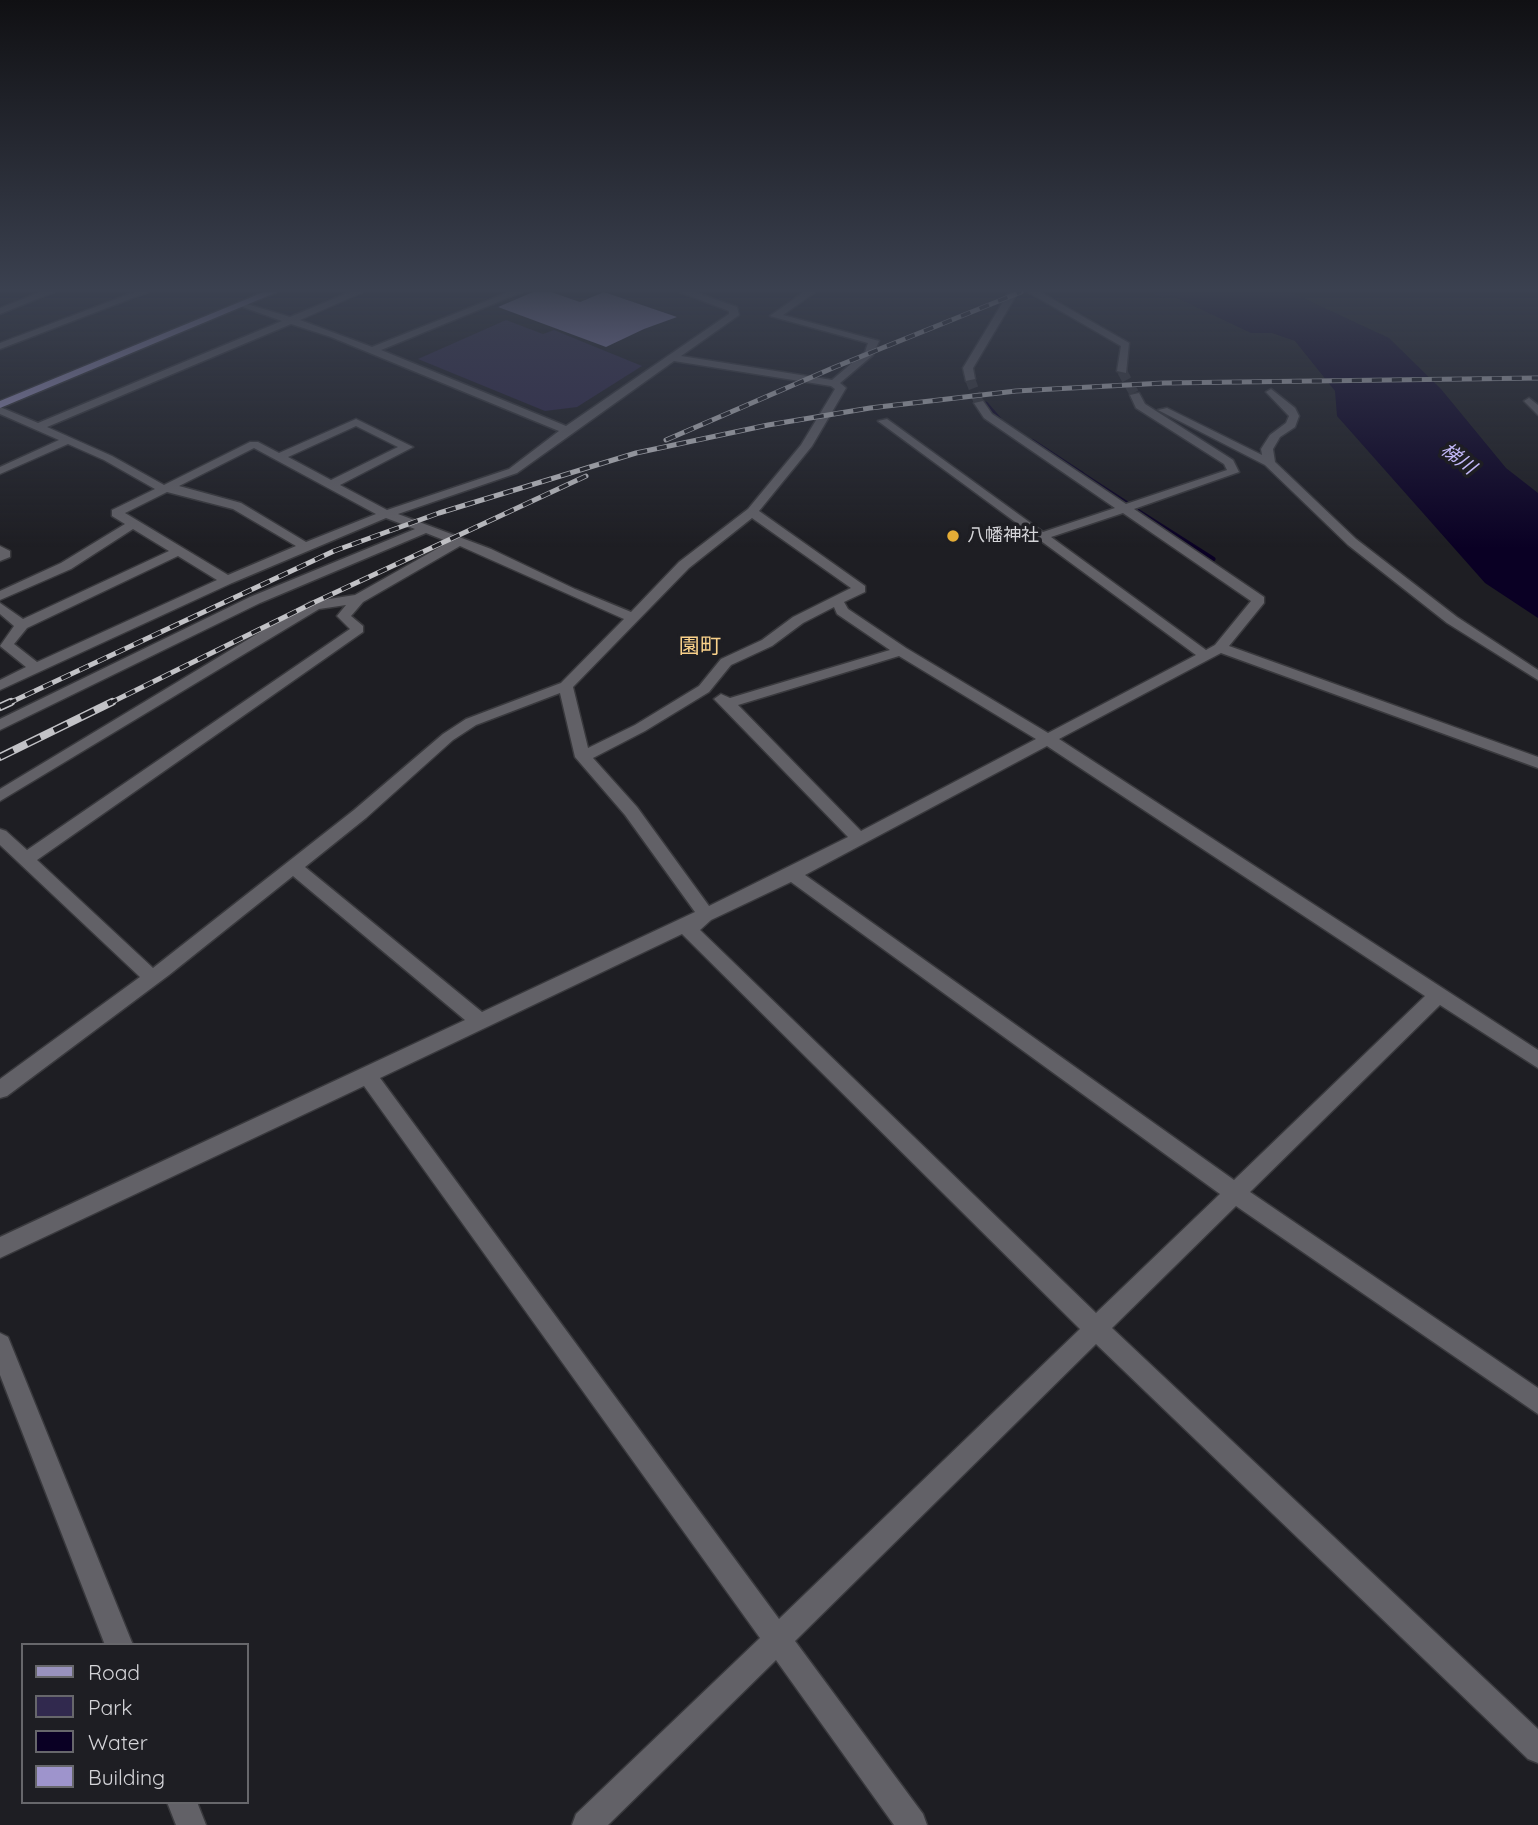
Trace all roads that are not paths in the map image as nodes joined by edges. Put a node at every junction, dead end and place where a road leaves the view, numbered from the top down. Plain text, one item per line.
1 (70, 377) edge
2 (156, 377) edge
3 (439, 377) edge
4 (644, 377) edge
5 (796, 377) edge
6 (841, 377) edge
7 (834, 383) junction
8 (1271, 392) dead end
9 (1529, 401) dead end
10 (979, 403) tunnel mouth
11 (0, 407) edge
12 (1538, 412) edge
13 (883, 422) dead end
14 (40, 426) junction
15 (567, 430) junction
16 (69, 440) junction
17 (281, 456) junction
18 (1269, 463) junction
19 (0, 471) edge
20 (332, 484) junction
21 (163, 489) junction
22 (1123, 509) junction
23 (751, 512) junction
24 (387, 514) junction
25 (133, 524) junction
26 (424, 530) junction
27 (1040, 537) junction
28 (460, 541) junction
29 (306, 547) junction
30 (0, 550) edge
31 (179, 551) junction
32 (0, 557) edge
33 (226, 580) junction
34 (0, 596) edge
35 (358, 599) junction
36 (837, 601) junction
37 (0, 607) edge
38 (632, 617) junction
39 (22, 625) junction
40 (1220, 648) junction
41 (901, 651) junction
42 (1203, 654) junction
43 (36, 668) junction
44 (1538, 676) edge
45 (0, 686) edge
46 (566, 686) junction
47 (704, 689) junction
48 (728, 703) junction
49 (0, 725) edge
50 (1046, 738) junction
51 (583, 757) junction
52 (1538, 763) edge
53 (0, 796) edge
54 (0, 835) edge
55 (858, 838) junction
56 (26, 859) junction
57 (294, 867) junction
58 (792, 874) junction
59 (706, 915) junction
60 (152, 978) junction
61 (1438, 995) junction
62 (481, 1022) junction
63 (1538, 1060) edge
64 (368, 1076) junction
65 (0, 1090) edge
66 (1235, 1193) junction
67 (0, 1248) edge
68 (1096, 1329) junction
69 (0, 1345) edge
70 (1538, 1402) edge
71 (777, 1640) junction
72 (119, 1643) edge
73 (1538, 1749) edge
74 (183, 1804) edge
75 (191, 1825) edge
76 (587, 1825) edge
77 (912, 1825) edge

1 - 11 main road
2 - 14 street
3 - 15 street
4 - 15 street
5 - 7 street
6 - 7 street
7 - 23 street
8 - 18 street
9 - 12 street
10 - 22 street
11 - 14 street
13 - 27 street
14 - 16 street
15 - 24 street
16 - 19 street
16 - 21 street
17 - 20 street
17 - 20 street
17 - 21 street
18 - 22 street
18 - 44 street
20 - 24 street
21 - 25 street
21 - 29 street
22 - 27 street
22 - 40 street
23 - 36 street
23 - 38 street
24 - 26 street
24 - 29 street
25 - 31 street
25 - 34 street
26 - 28 street
26 - 49 street
27 - 42 street
28 - 35 street
28 - 38 street
29 - 33 street
30 - 32 street
31 - 33 street
31 - 39 street
33 - 43 street
35 - 53 street
35 - 56 street
36 - 41 street
36 - 47 street
37 - 39 street
38 - 46 street
39 - 43 street
40 - 42 street
40 - 52 street
41 - 48 street
41 - 50 street
42 - 50 street
43 - 45 street
46 - 51 street
46 - 57 street
47 - 48 street
47 - 51 street
48 - 55 street
50 - 55 street
50 - 61 street
51 - 59 street
54 - 56 street
55 - 58 street
56 - 60 street
57 - 60 street
57 - 62 street
58 - 59 street
58 - 66 street
59 - 62 street
59 - 68 street
60 - 65 street
61 - 63 street
61 - 66 street
62 - 64 street
64 - 67 street
64 - 71 street
66 - 68 street
66 - 70 street
68 - 71 street
68 - 73 street
69 - 72 street
71 - 76 street
71 - 77 street
74 - 75 street

